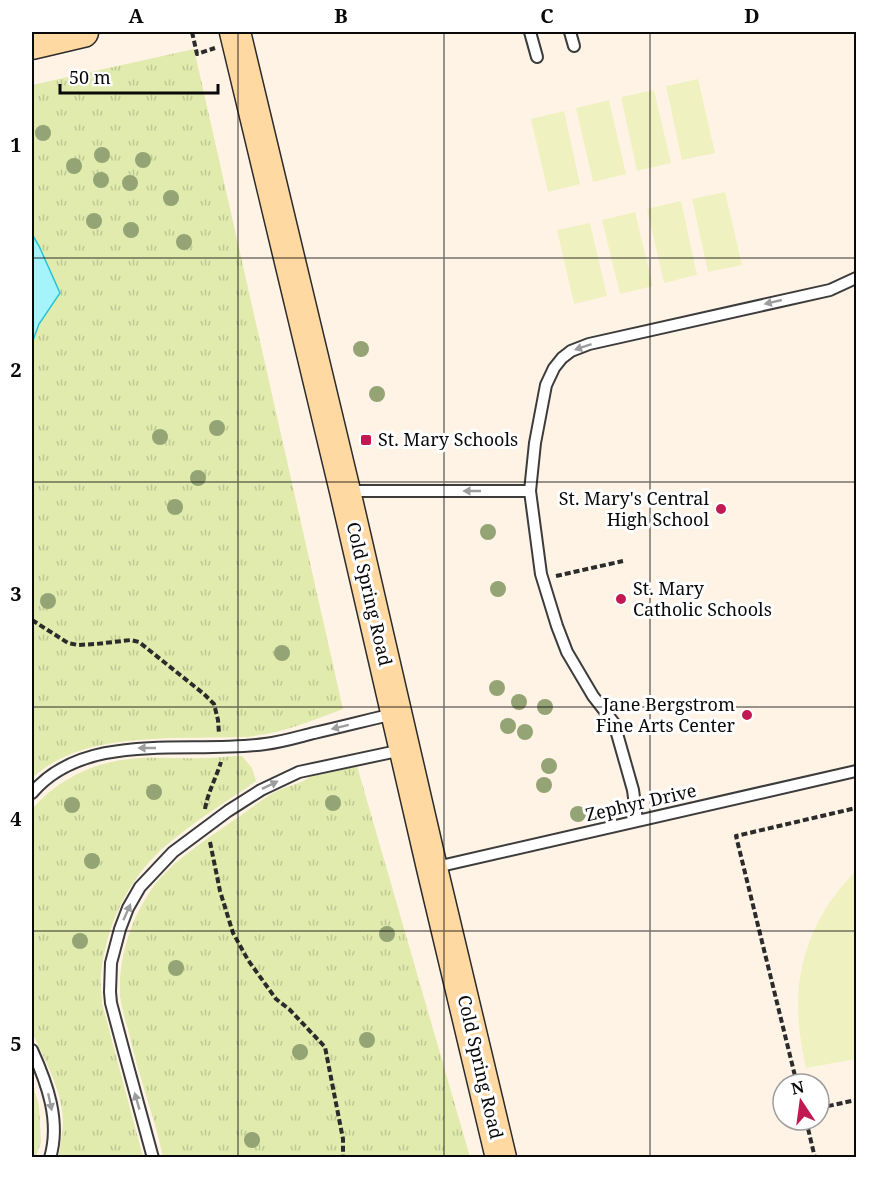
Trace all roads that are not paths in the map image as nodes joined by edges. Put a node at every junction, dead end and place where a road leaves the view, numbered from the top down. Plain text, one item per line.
1 (83, 32) edge
2 (235, 32) edge
3 (530, 32) edge
4 (570, 32) edge
5 (32, 44) edge
6 (574, 46) dead end
7 (537, 57) dead end
8 (856, 279) edge
9 (345, 491) junction
10 (530, 491) junction
11 (397, 713) junction
12 (406, 749) junction
13 (856, 771) edge
14 (32, 793) edge
15 (637, 820) junction
16 (432, 868) junction
17 (32, 1050) edge
18 (50, 1158) edge
19 (153, 1158) edge
20 (501, 1158) edge

1 - 5 street
2 - 9 street, Cold Spring Road
3 - 7 lane
4 - 6 lane
8 -> 10 lane
10 -> 9 lane
9 - 11 street, Cold Spring Road
10 - 15 lane
11 - 12 street, Cold Spring Road
11 -> 14 lane
12 - 16 street, Cold Spring Road
19 -> 12 lane
13 - 15 lane, Zephyr Drive
15 - 16 lane, Zephyr Drive
16 - 20 street, Cold Spring Road
17 -> 18 lane

